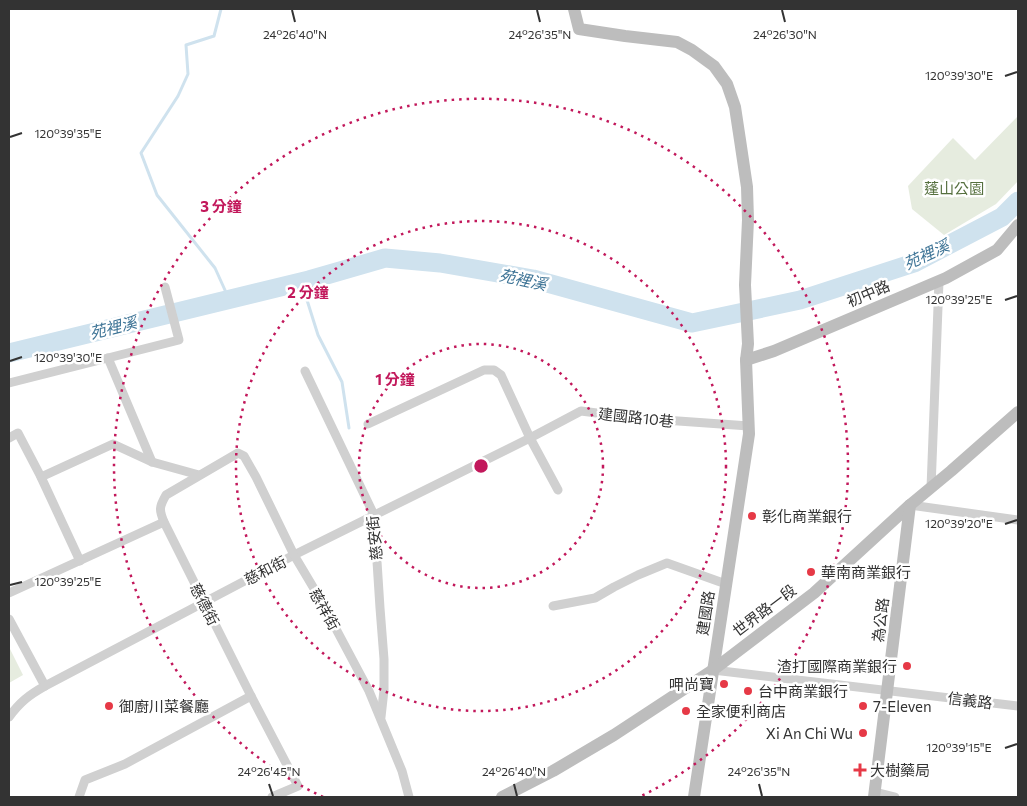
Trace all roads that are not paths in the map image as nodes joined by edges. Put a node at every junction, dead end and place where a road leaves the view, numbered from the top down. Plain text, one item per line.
1 (574, 9) edge
2 (1018, 225) edge
3 (939, 281) junction
4 (165, 287) dead end
5 (108, 358) junction
6 (746, 360) junction
7 (305, 371) dead end
8 (9, 383) edge
9 (1018, 412) edge
10 (368, 424) dead end
11 (749, 430) junction
12 (9, 438) edge
13 (530, 438) junction
14 (238, 453) joint
15 (152, 462) junction
16 (199, 476) junction
17 (41, 477) junction
18 (930, 488) junction
19 (558, 490) dead end
20 (910, 506) junction
21 (374, 515) junction
22 (1018, 520) edge
23 (164, 522) junction
24 (294, 555) junction
25 (80, 560) junction
26 (726, 584) junction
27 (9, 593) edge
28 (204, 601) junction
29 (553, 606) dead end
30 (9, 619) edge
31 (713, 670) junction
32 (45, 686) junction
33 (888, 690) junction
34 (251, 696) junction
35 (1018, 706) edge
36 (9, 717) edge
37 (381, 719) junction
38 (875, 795) edge
39 (79, 797) edge
40 (272, 797) edge
41 (409, 797) edge
42 (502, 797) edge
43 (694, 797) edge
44 (895, 797) edge

1 - 6 street, 建國路
2 - 3 street, 初中路
3 - 6 street, 初中路
3 - 18 street
4 - 5 street
5 - 8 street
5 - 15 street
6 - 11 street, 建國路
7 - 21 street, 慈安街
9 - 18 street, 世界路一段
10 - 13 street
11 - 13 street, 建國路10巷
11 - 26 street, 建國路
12 - 17 street
13 - 19 street
13 - 21 street, 慈和街
14 - 16 street, 慈德街
14 - 24 street, 慈祥街
15 - 16 street
15 - 17 street
16 - 23 street, 慈德街
17 - 25 street
18 - 20 street, 世界路一段
20 - 22 street
20 - 31 street, 世界路一段
20 - 33 street, 為公路
21 - 24 street, 慈和街
21 - 37 street, 慈安街
23 - 25 street
23 - 28 street, 慈德街
24 - 28 street, 慈和街
24 - 37 street, 慈祥街
25 - 27 street
26 - 29 street
26 - 31 street, 建國路
28 - 32 street, 慈和街
28 - 34 street, 慈德街
30 - 32 street
31 - 33 street, 信義路
31 - 42 street, 世界路一段
31 - 43 street, 建國路
32 - 36 street, 慈和街
33 - 35 street, 信義路
33 - 38 street, 為公路
34 - 39 street
34 - 40 street, 慈德街
37 - 41 street, 慈祥街
38 - 44 street

